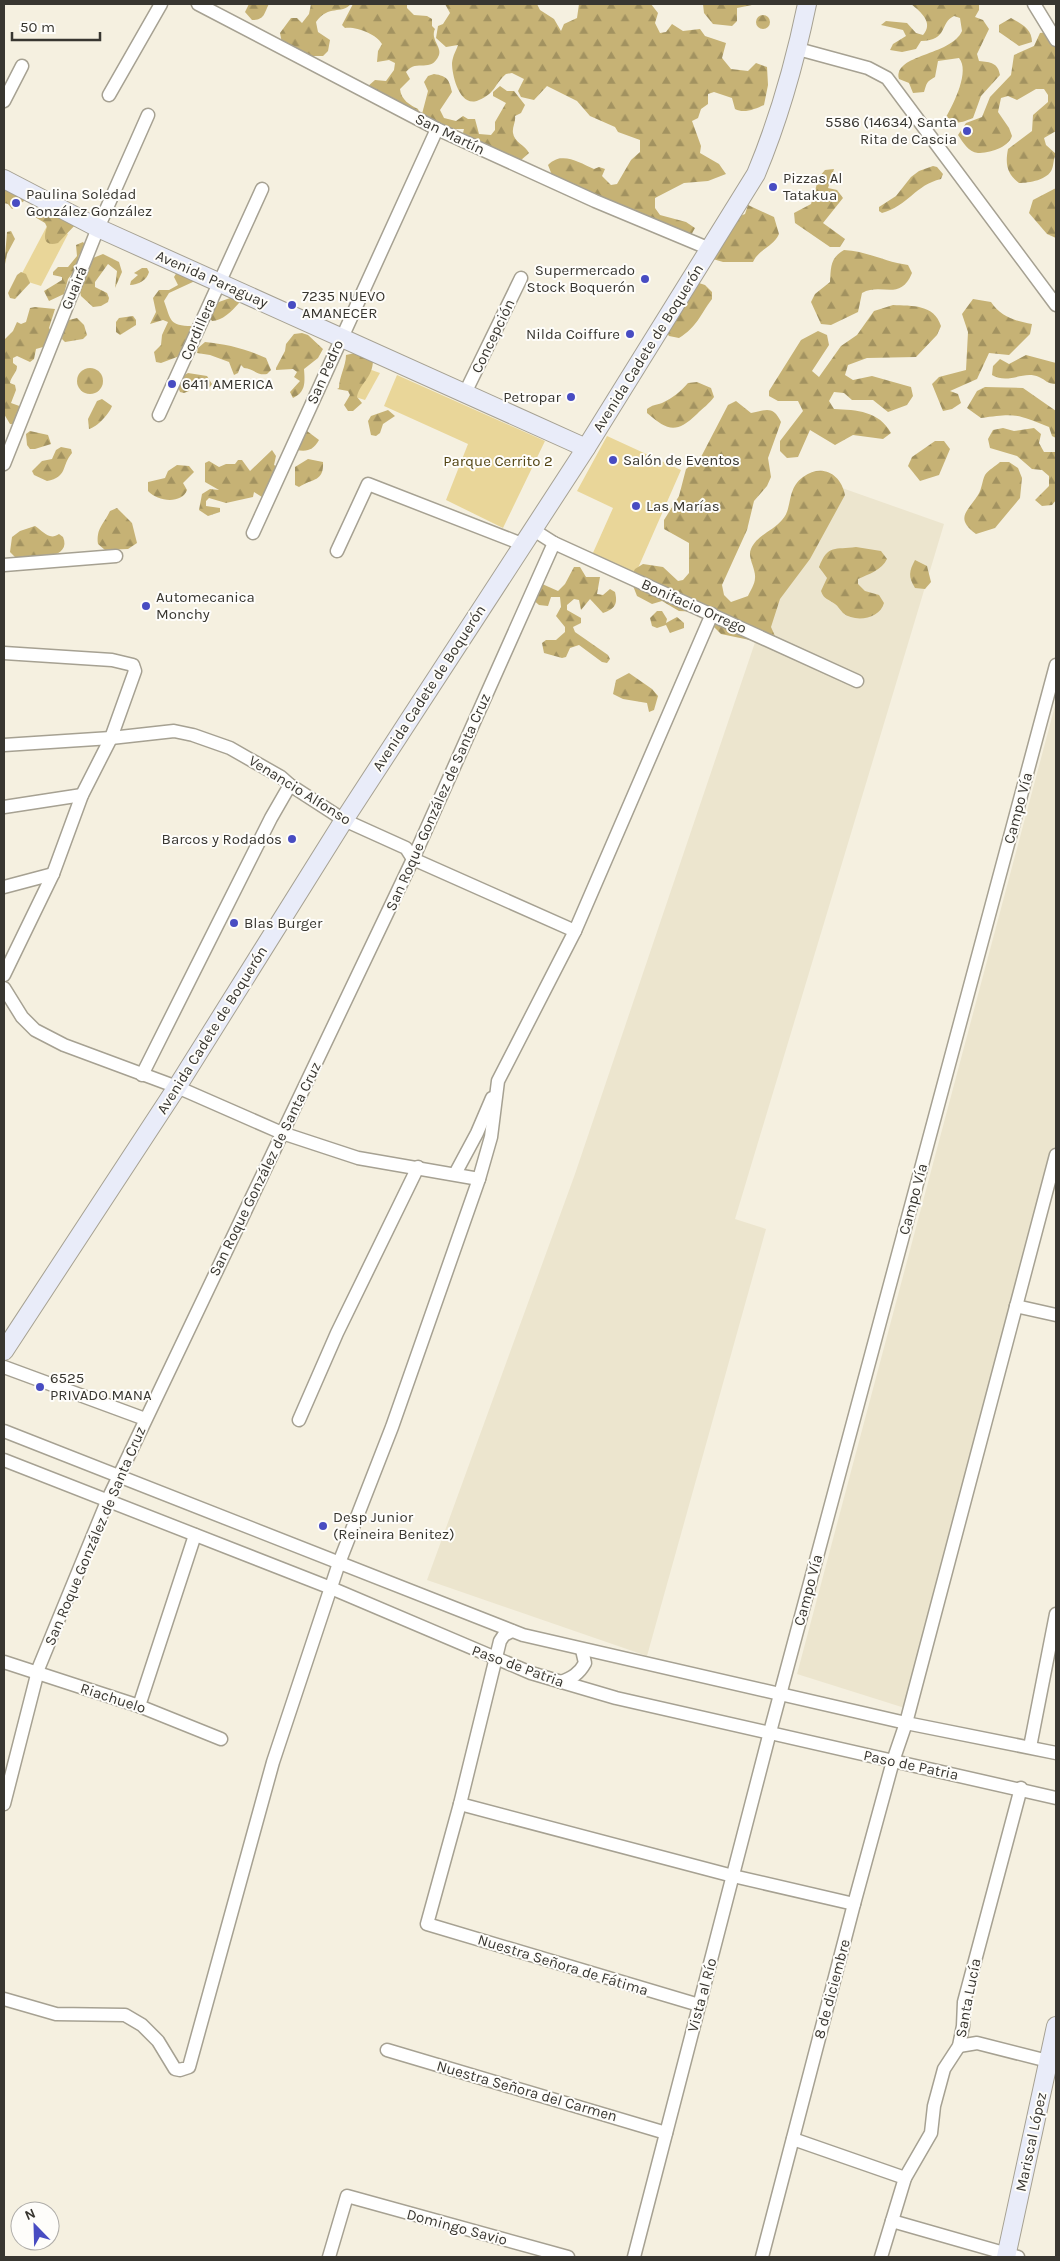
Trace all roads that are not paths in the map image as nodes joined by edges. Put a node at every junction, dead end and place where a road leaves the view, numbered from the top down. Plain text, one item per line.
1 (161, 4) edge
2 (198, 4) edge
3 (807, 4) edge
4 (1034, 4) edge
5 (1056, 40) edge
6 (798, 49) junction
7 (22, 66) dead end
8 (109, 95) dead end
9 (4, 101) edge
10 (148, 115) dead end
11 (437, 129) junction
12 (4, 179) edge
13 (262, 189) dead end
14 (98, 228) junction
15 (710, 249) junction
16 (521, 278) dead end
17 (220, 281) junction
18 (1056, 305) edge
19 (340, 338) junction
20 (464, 395) junction
21 (159, 415) dead end
22 (586, 448) junction
23 (4, 464) edge
24 (532, 529) junction
25 (253, 533) dead end
26 (554, 543) junction
27 (522, 544) junction
28 (337, 551) dead end
29 (116, 556) dead end
30 (4, 565) edge
31 (712, 614) junction
32 (4, 653) edge
33 (1056, 665) edge
34 (856, 680) dead end
35 (111, 738) junction
36 (4, 745) edge
37 (290, 785) junction
38 (82, 795) junction
39 (4, 807) edge
40 (344, 820) junction
41 (413, 859) junction
42 (53, 874) junction
43 (4, 887) edge
44 (575, 931) junction
45 (4, 975) edge
46 (4, 988) edge
47 (142, 1075) junction
48 (498, 1085) junction
49 (177, 1087) junction
50 (282, 1133) junction
51 (1056, 1155) edge
52 (418, 1167) junction
53 (455, 1174) junction
54 (479, 1179) junction
55 (1016, 1306) junction
56 (1056, 1315) edge
57 (4, 1352) edge
58 (4, 1367) edge
59 (145, 1420) junction
60 (299, 1420) dead end
61 (4, 1431) edge
62 (4, 1460) edge
63 (118, 1478) junction
64 (108, 1499) junction
65 (195, 1535) junction
66 (339, 1563) junction
67 (331, 1588) junction
68 (1056, 1614) edge
69 (512, 1631) junction
70 (582, 1650) junction
71 (495, 1660) junction
72 (4, 1662) edge
73 (37, 1674) junction
74 (561, 1682) junction
75 (780, 1695) junction
76 (140, 1706) junction
77 (906, 1723) junction
78 (770, 1732) junction
79 (222, 1739) dead end
80 (1030, 1747) junction
81 (1056, 1753) edge
82 (893, 1761) junction
83 (1020, 1788) junction
84 (1056, 1798) edge
85 (4, 1804) edge
86 (460, 1804) junction
87 (734, 1876) junction
88 (854, 1904) junction
89 (4, 1999) edge
90 (699, 2005) junction
91 (963, 2026) junction
92 (1056, 2026) edge
93 (976, 2043) junction
94 (959, 2046) junction
95 (387, 2050) dead end
96 (1048, 2061) junction
97 (666, 2132) junction
98 (793, 2139) junction
99 (905, 2178) junction
100 (892, 2221) junction
101 (1010, 2256) edge
102 (329, 2257) edge
103 (568, 2257) edge
104 (634, 2257) edge
105 (762, 2257) edge
106 (881, 2257) edge

1 - 8 street
2 - 11 street, San Martín
3 - 6 main road, Avenida Cadete de Boquerón
4 - 5 street
6 - 15 main road, Avenida Cadete de Boquerón
6 - 18 street
7 - 9 street
10 - 14 street, Guairá
11 - 15 street, San Martín
11 - 19 street, San Pedro
12 - 14 main road, Avenida Paraguay
13 - 17 street, Cordillera
14 - 17 main road, Avenida Paraguay
14 - 23 street, Guairá
15 - 22 main road, Avenida Cadete de Boquerón
16 - 20 street, Concepción
17 - 19 main road, Avenida Paraguay
17 - 21 street, Cordillera
19 - 20 main road, Avenida Paraguay
19 - 25 street, San Pedro
20 - 22 main road, Avenida Paraguay
22 - 24 main road, Avenida Cadete de Boquerón
24 - 26 street, Bonifacio Orrego
24 - 27 main road, Avenida Cadete de Boquerón
26 - 31 street, Bonifacio Orrego
26 - 41 street, San Roque González de Santa Cruz
27 - 28 street
27 - 40 main road, Avenida Cadete de Boquerón
29 - 30 street
31 - 34 street, Bonifacio Orrego
31 - 44 street
32 - 35 street
33 - 75 street, Campo Vía
35 - 36 street, Venancio Alfonso
35 - 37 street, Venancio Alfonso
35 - 38 street
37 - 40 street, Venancio Alfonso
37 - 47 street
38 - 39 street
38 - 42 street
40 - 41 street, Venancio Alfonso
40 - 49 main road, Avenida Cadete de Boquerón
41 - 44 street, Venancio Alfonso
41 - 50 street, San Roque González de Santa Cruz
42 - 43 street
42 - 45 street
44 - 48 street
46 - 47 street
47 - 49 street
48 - 53 street
48 - 54 street
49 - 50 street
49 - 57 main road, Avenida Cadete de Boquerón
50 - 52 street
50 - 59 street, San Roque González de Santa Cruz
51 - 55 street, 8 de diciembre
52 - 53 street
52 - 60 street
53 - 54 street
54 - 66 street
55 - 56 street
55 - 77 street, 8 de diciembre
58 - 59 street
59 - 63 street, San Roque González de Santa Cruz
61 - 63 street, Paso de Patria
62 - 64 street, Paso de Patria
63 - 64 street, San Roque González de Santa Cruz
63 - 66 street, Paso de Patria
64 - 65 street, Paso de Patria
64 - 73 street, San Roque González de Santa Cruz
65 - 67 street, Paso de Patria
65 - 76 street
66 - 67 street
66 - 69 street, Paso de Patria
67 - 71 street, Paso de Patria
67 - 89 street
68 - 80 street
69 - 70 street, Paso de Patria
69 - 71 street
70 - 74 street
70 - 75 street, Paso de Patria
71 - 74 street, Paso de Patria
71 - 86 street
72 - 73 street, Riachuelo
73 - 76 street, Riachuelo
73 - 85 street, San Roque González de Santa Cruz
74 - 78 street, Paso de Patria
75 - 77 street, Paso de Patria
75 - 78 street, Campo Vía
76 - 79 street, Riachuelo
77 - 80 street, Paso de Patria
77 - 82 street, 8 de diciembre
78 - 82 street, Paso de Patria
78 - 87 street, Vista al Río
80 - 81 street, Paso de Patria
82 - 83 street, Paso de Patria
82 - 88 street, 8 de diciembre
83 - 84 street, Paso de Patria
83 - 91 street, Santa Lucía
86 - 87 street
86 - 90 street, Nuestra Señora de Fátima
87 - 88 street
87 - 90 street, Vista al Río
88 - 98 street, 8 de diciembre
90 - 97 street, Vista al Río
91 - 93 street
91 - 94 street, Santa Lucía
92 - 96 main road, Mariscal López
93 - 94 street
93 - 96 street
94 - 99 street, Santa Lucía
95 - 97 street, Nuestra Señora del Carmen
96 - 101 main road, Mariscal López
97 - 104 street, Vista al Río
98 - 99 street
98 - 105 street, 8 de diciembre
99 - 100 street, Santa Lucía
100 - 101 street
100 - 106 street, Santa Lucía
102 - 103 street, Domingo Savio

